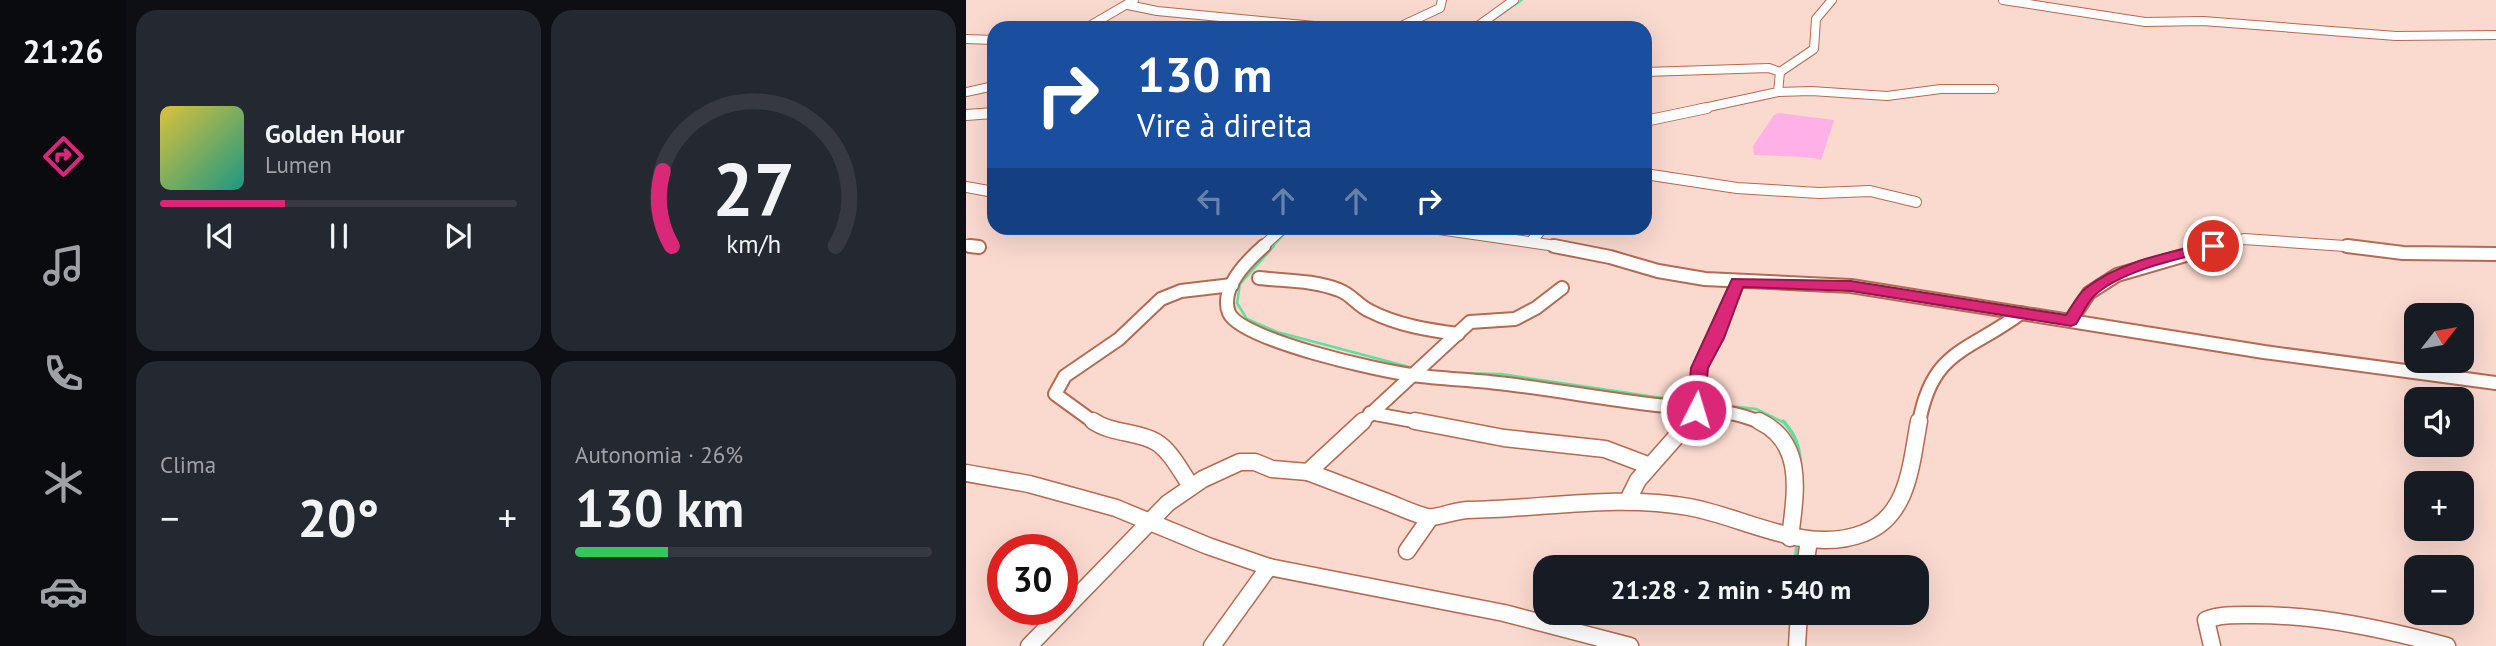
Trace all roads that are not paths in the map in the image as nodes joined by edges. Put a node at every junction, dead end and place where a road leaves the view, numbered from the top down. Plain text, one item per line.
1 (1442, 0) edge
2 (1514, 0) edge
3 (1832, 0) edge
4 (2003, 0) edge
5 (1131, 2) edge
6 (1098, 21) edge
7 (1262, 21) edge
8 (1414, 21) edge
9 (1485, 21) edge
10 (2496, 35) edge
11 (966, 39) edge
12 (987, 40) edge
13 (1652, 72) edge
14 (1780, 72) junction
15 (987, 88) edge
16 (1994, 89) dead end
17 (966, 92) edge
18 (1778, 92) junction
19 (987, 114) edge
20 (966, 115) edge
21 (1652, 119) edge
22 (1652, 174) edge
23 (966, 187) edge
24 (979, 190) junction
25 (987, 191) edge
26 (966, 197) edge
27 (1916, 202) dead end
28 (1277, 235) edge
29 (1486, 235) edge
30 (1537, 235) edge
31 (1532, 241) junction
32 (966, 245) edge
33 (979, 247) dead end
34 (2496, 254) edge
35 (1259, 278) dead end
36 (1738, 282) junction
37 (1232, 285) junction
38 (1562, 288) dead end
39 (2021, 313) junction
40 (2071, 320) junction
41 (1458, 334) junction
42 (1415, 371) junction
43 (2496, 383) edge
44 (1696, 405) junction
45 (1370, 413) junction
46 (1650, 466) junction
47 (966, 472) edge
48 (1308, 472) junction
49 (1191, 486) junction
50 (1628, 500) junction
51 (1430, 518) junction
52 (1150, 523) junction
53 (1799, 539) junction
54 (1407, 551) dead end
55 (1802, 555) edge
56 (1269, 567) junction
57 (1798, 625) edge
58 (1029, 646) edge
59 (1212, 646) edge
60 (1630, 646) edge
61 (1797, 646) edge
62 (2212, 646) edge
63 (2447, 646) edge

1 - 8 street
2 - 9 street
3 - 14 street
4 - 10 street
5 - 6 street
5 - 7 street
11 - 12 street
13 - 14 street
14 - 18 street
15 - 17 street
16 - 18 street
18 - 21 street
19 - 20 street
22 - 27 street
23 - 24 street
24 - 25 street
24 - 26 street
28 - 37 street
29 - 31 street
30 - 31 street
31 - 36 street
32 - 33 street
34 - 40 street
35 - 41 street
36 - 39 street
36 - 44 street
37 - 42 street
37 - 49 street
38 - 41 street
39 - 40 street
39 - 53 street
40 - 43 street
41 - 42 street
42 - 44 street
42 - 45 street
44 - 46 street
44 - 53 street
45 - 46 street
45 - 48 street
46 - 50 street
47 - 52 street
48 - 49 street
48 - 51 street
49 - 52 street
50 - 51 street
50 - 53 street
51 - 54 street
52 - 56 street
52 - 58 street
53 - 55 street
56 - 59 street
56 - 60 street
57 - 61 street
62 - 63 street

